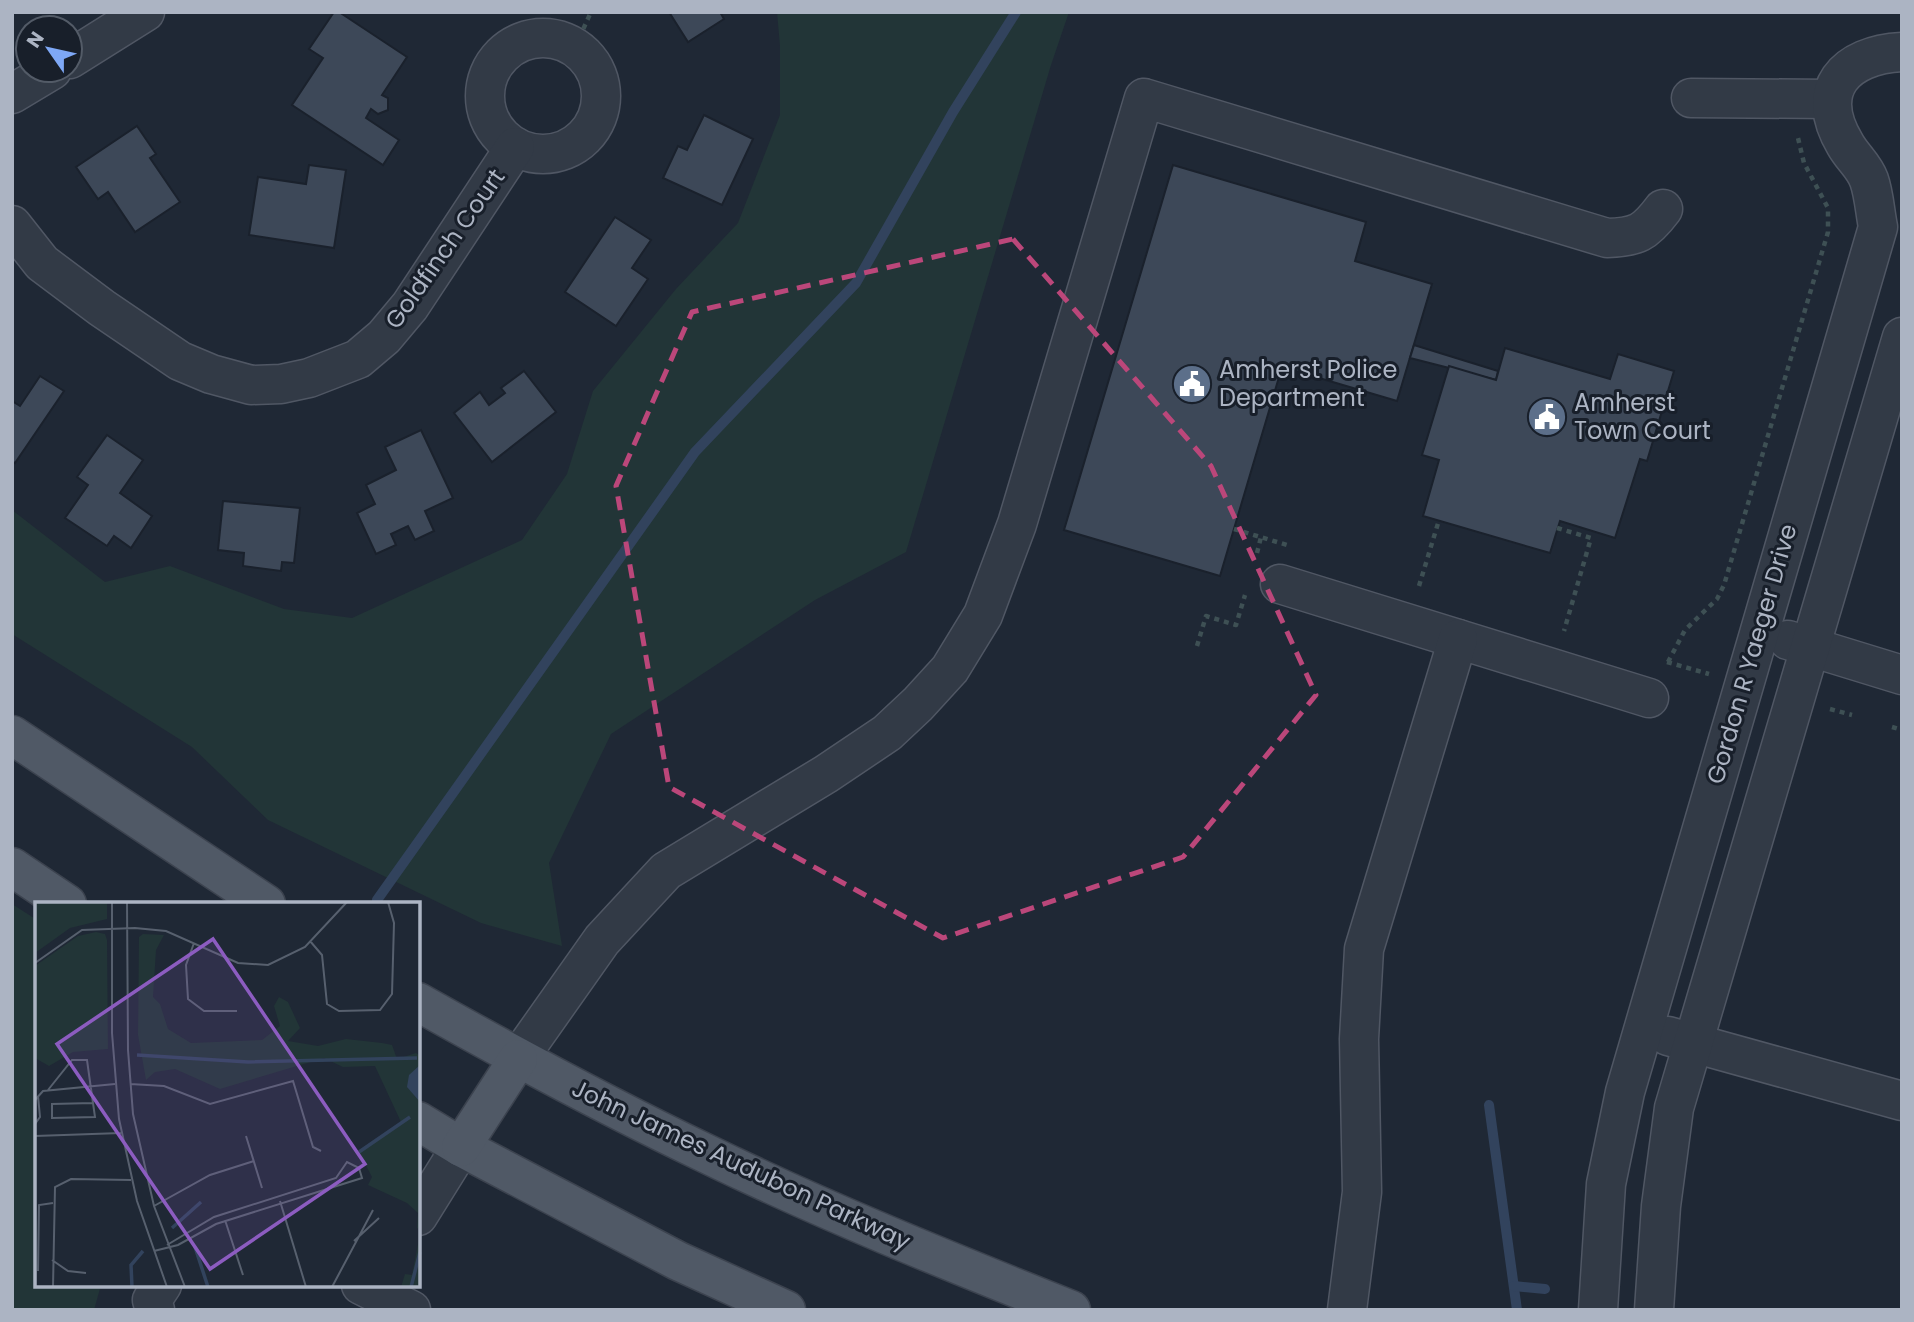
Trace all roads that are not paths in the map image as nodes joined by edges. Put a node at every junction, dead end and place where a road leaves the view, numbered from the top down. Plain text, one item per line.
1 (145, 12) edge
2 (84, 50) edge
3 (1902, 52) edge
4 (29, 84) edge
5 (12, 94) edge
6 (1691, 98) dead end
7 (1831, 99) junction
8 (515, 147) junction
9 (1663, 209) dead end
10 (12, 225) edge
11 (1902, 337) edge
12 (1260, 578) road end
13 (1759, 632) junction
14 (1458, 639) junction
15 (1811, 646) junction
16 (1902, 675) edge
17 (1649, 698) dead end
18 (12, 735) edge
19 (12, 867) edge
20 (64, 902) edge
21 (263, 902) edge
22 (420, 1003) edge
23 (1642, 1028) junction
24 (1692, 1042) junction
25 (518, 1059) junction
26 (1902, 1101) edge
27 (420, 1122) edge
28 (461, 1147) junction
29 (420, 1213) edge
30 (161, 1287) edge
31 (368, 1293) edge
32 (774, 1307) edge
33 (155, 1310) edge
34 (411, 1310) edge
35 (1071, 1310) edge
36 (1347, 1310) edge
37 (1598, 1310) edge
38 (1654, 1310) edge

1 - 2 street
3 - 7 street
4 - 5 street
6 - 7 street
7 - 13 street, Gordon R Yaeger Drive
8 - 8 street, Goldfinch Court
8 - 10 street, Goldfinch Court
9 - 25 street
11 - 15 street
12 - 14 street
13 - 15 street
13 - 23 street, Gordon R Yaeger Drive
14 - 17 street
14 - 36 street
15 - 16 street
15 - 24 street
18 - 21 main road
19 - 20 main road
22 - 25 main road, John James Audubon Parkway
23 - 24 street
23 - 37 street, Gordon R Yaeger Drive
24 - 26 street
24 - 38 street
25 - 28 main road
25 - 35 main road, John James Audubon Parkway
27 - 28 main road
28 - 29 street
28 - 32 main road
30 - 33 street
31 - 34 street

